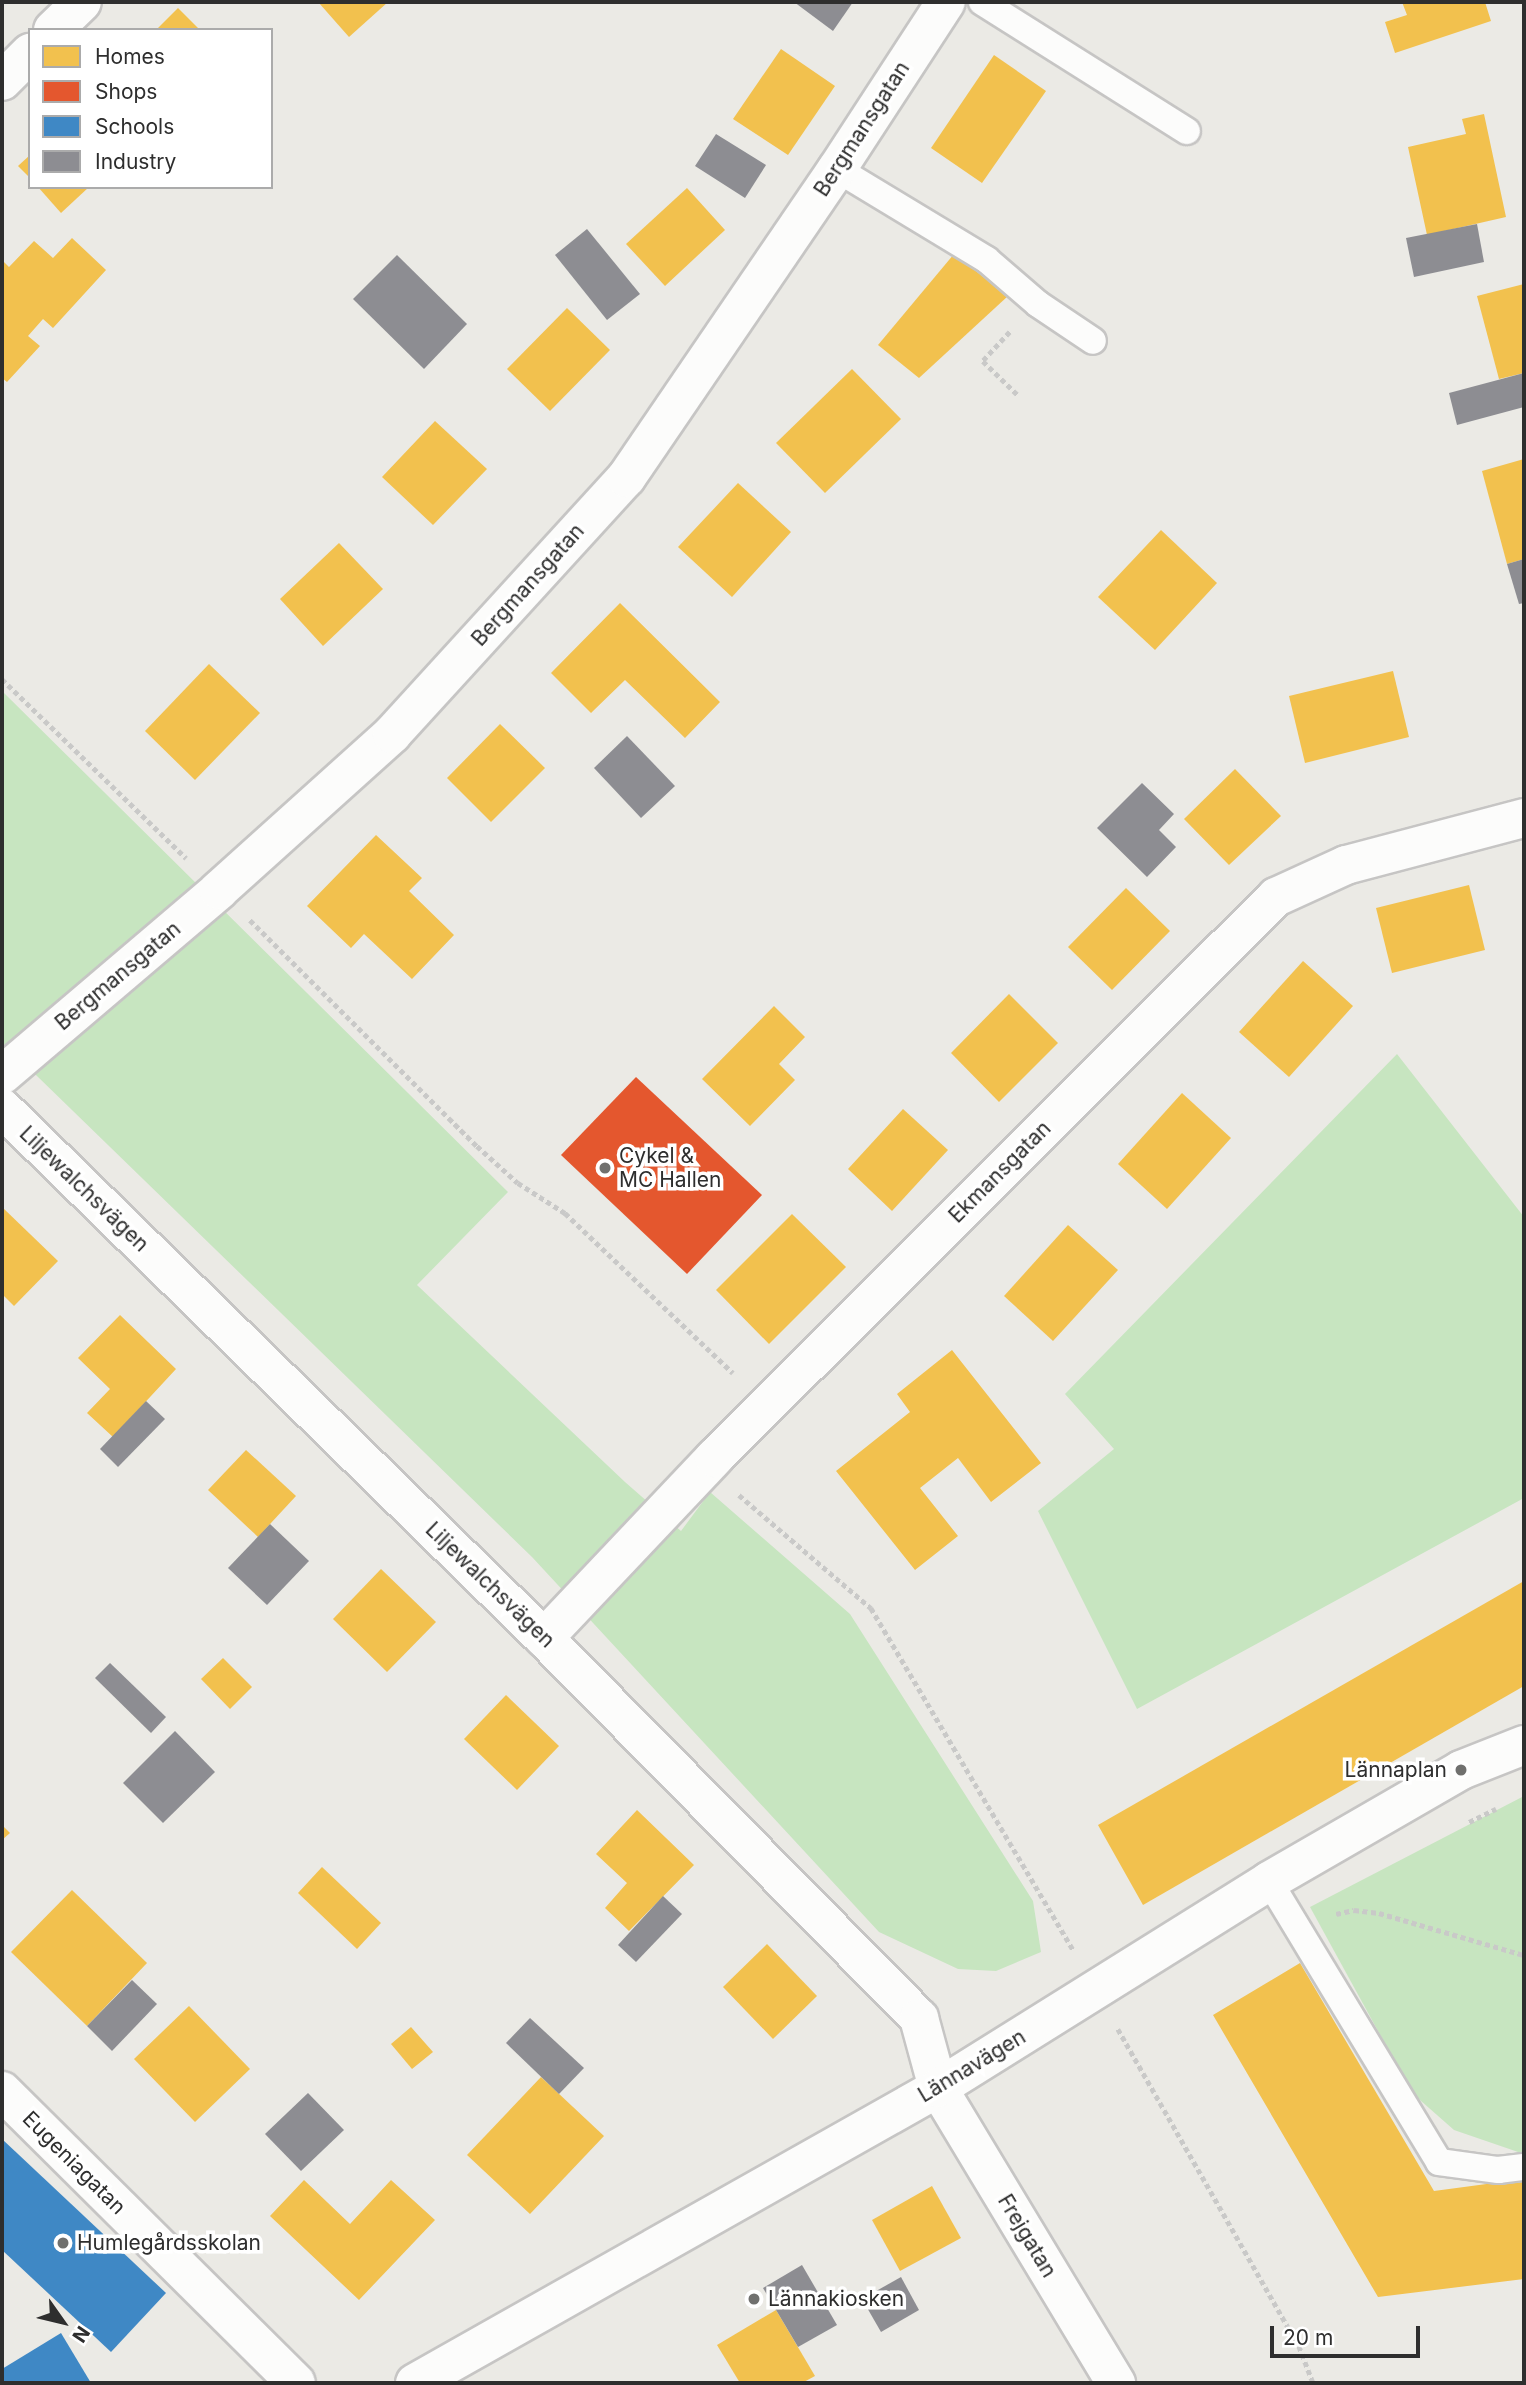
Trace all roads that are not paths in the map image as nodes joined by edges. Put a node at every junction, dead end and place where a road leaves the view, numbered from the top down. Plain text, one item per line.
1 (82, 2) edge
2 (946, 2) edge
3 (982, 2) edge
4 (55, 28) edge
5 (28, 55) edge
6 (2, 80) edge
7 (1187, 131) dead end
8 (837, 169) junction
9 (1093, 341) dead end
10 (1524, 818) edge
11 (2, 1075) edge
12 (2, 1108) edge
13 (544, 1638) junction
14 (1524, 1745) edge
15 (1269, 1881) junction
16 (938, 2088) junction
17 (2, 2091) edge
18 (1524, 2166) edge
19 (296, 2383) edge
20 (415, 2383) edge
21 (1116, 2383) edge

1 - 4 street
2 - 8 street, Bergmansgatan
3 - 7 lane
5 - 6 street
8 - 9 lane
8 - 11 street, Bergmansgatan
10 - 13 street, Ekmansgatan
12 - 13 street, Liljewalchsvägen
13 - 16 street, Liljewalchsvägen
14 - 15 street, Lännavägen
15 - 16 street, Lännavägen
15 - 18 lane
16 - 20 street, Lännavägen
16 - 21 street, Frejgatan
17 - 19 street, Eugeniagatan

